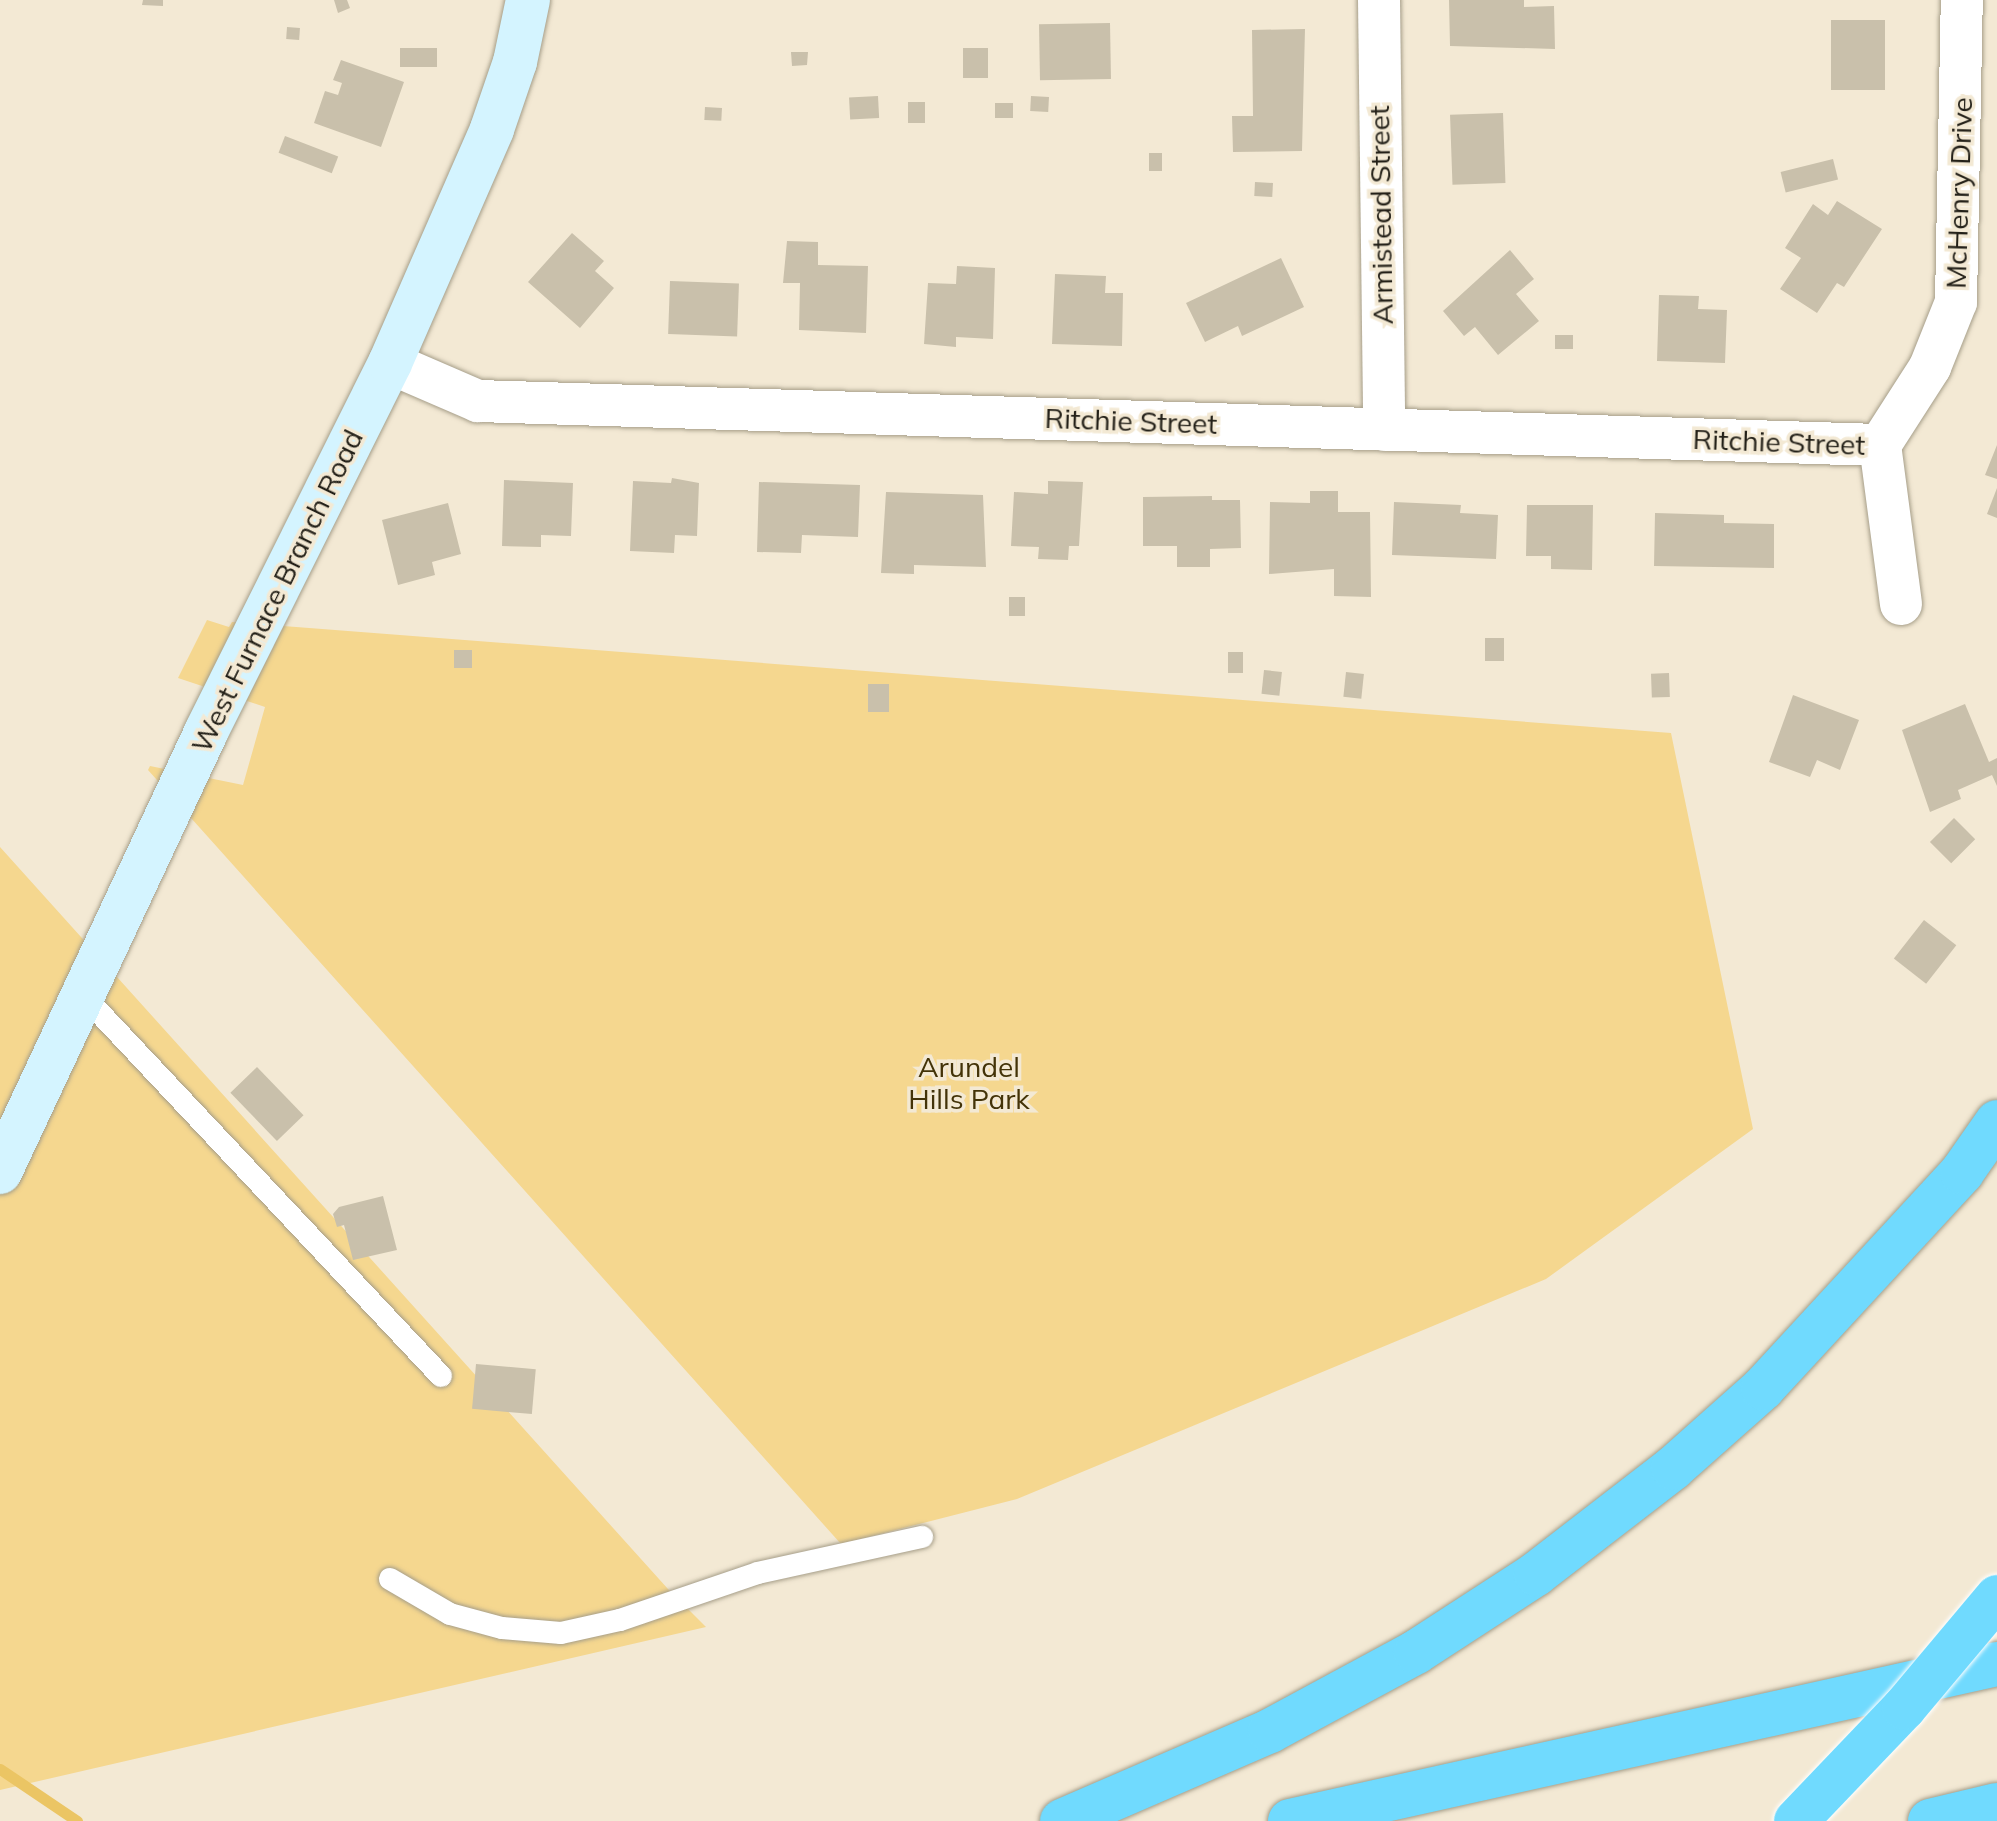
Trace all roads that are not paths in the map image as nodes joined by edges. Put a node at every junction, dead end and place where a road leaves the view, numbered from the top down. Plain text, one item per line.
1 (528, 0) edge
2 (1379, 0) edge
3 (1962, 0) edge
4 (390, 363) junction
5 (1384, 430) junction
6 (1880, 445) junction
7 (1901, 604) dead end
8 (82, 994) junction
9 (1997, 1122) edge
10 (0, 1172) edge
11 (441, 1376) dead end
12 (922, 1537) dead end
13 (390, 1579) dead end
14 (1997, 1597) edge
15 (1997, 1664) edge
16 (1997, 1805) edge
17 (1062, 1821) edge
18 (1290, 1821) edge
19 (1796, 1821) edge
20 (1930, 1821) edge

1 - 4 main road, West Furnace Branch Road
2 - 5 street, Armistead Street
3 - 6 street, McHenry Drive
4 - 5 street, Ritchie Street
4 - 8 main road, West Furnace Branch Road
5 - 6 street, Ritchie Street
6 - 7 street
8 - 10 main road, West Furnace Branch Road
8 - 11 lane
9 - 17 highway
12 - 13 lane
14 - 19 highway, bridge
15 - 18 highway
16 - 20 highway

